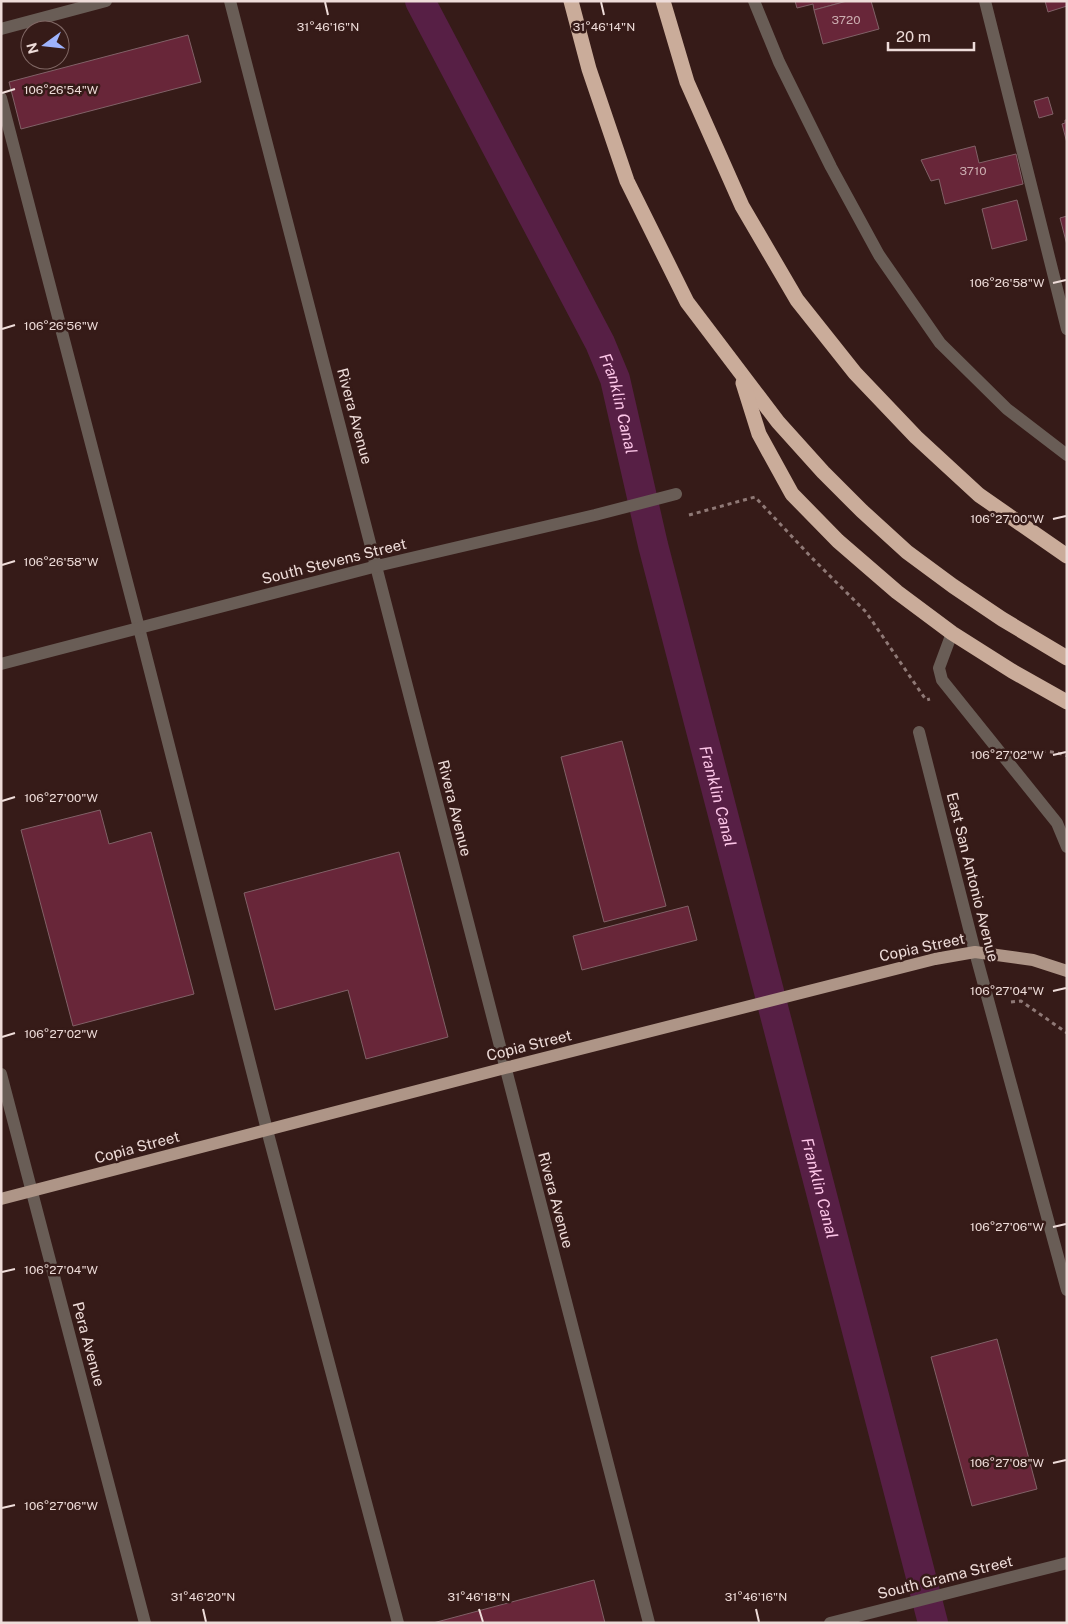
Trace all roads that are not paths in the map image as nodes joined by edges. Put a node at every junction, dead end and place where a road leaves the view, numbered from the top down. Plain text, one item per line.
1 (106, 1) edge
2 (230, 1) edge
3 (571, 1) edge
4 (663, 1) edge
5 (754, 1) edge
6 (985, 1) edge
7 (1, 29) edge
8 (1, 98) edge
9 (1067, 329) edge
10 (740, 372) junction
11 (1067, 455) edge
12 (676, 494) dead end
13 (1067, 556) edge
14 (377, 566) junction
15 (139, 628) junction
16 (952, 633) junction
17 (1067, 658) edge
18 (1, 664) edge
19 (1067, 702) edge
20 (919, 732) dead end
21 (1067, 847) edge
22 (975, 952) junction
23 (1067, 971) edge
24 (505, 1068) junction
25 (1, 1074) edge
26 (267, 1130) junction
27 (32, 1192) junction
28 (1, 1199) edge
29 (1067, 1290) edge
30 (1067, 1563) edge
31 (145, 1623) edge
32 (398, 1623) edge
33 (649, 1623) edge
34 (830, 1623) edge

1 - 7 street
2 - 14 street, Rivera Avenue
3 - 10 highway
4 - 13 highway
5 - 11 street
6 - 9 street
8 - 15 street
10 - 16 highway
10 - 17 highway
12 - 14 street, South Stevens Street
14 - 15 street, South Stevens Street
14 - 24 street, Rivera Avenue
15 - 18 street, South Stevens Street
15 - 26 street
16 - 19 highway
16 - 21 street
20 - 22 street, East San Antonio Avenue
22 - 23 main road, Copia Street
22 - 24 main road, Copia Street
22 - 29 street, East San Antonio Avenue
24 - 26 main road, Copia Street
24 - 33 street, Rivera Avenue
25 - 27 street, Pera Avenue
26 - 27 main road, Copia Street
26 - 32 street
27 - 28 main road, Copia Street
27 - 31 street, Pera Avenue
30 - 34 street, South Grama Street

